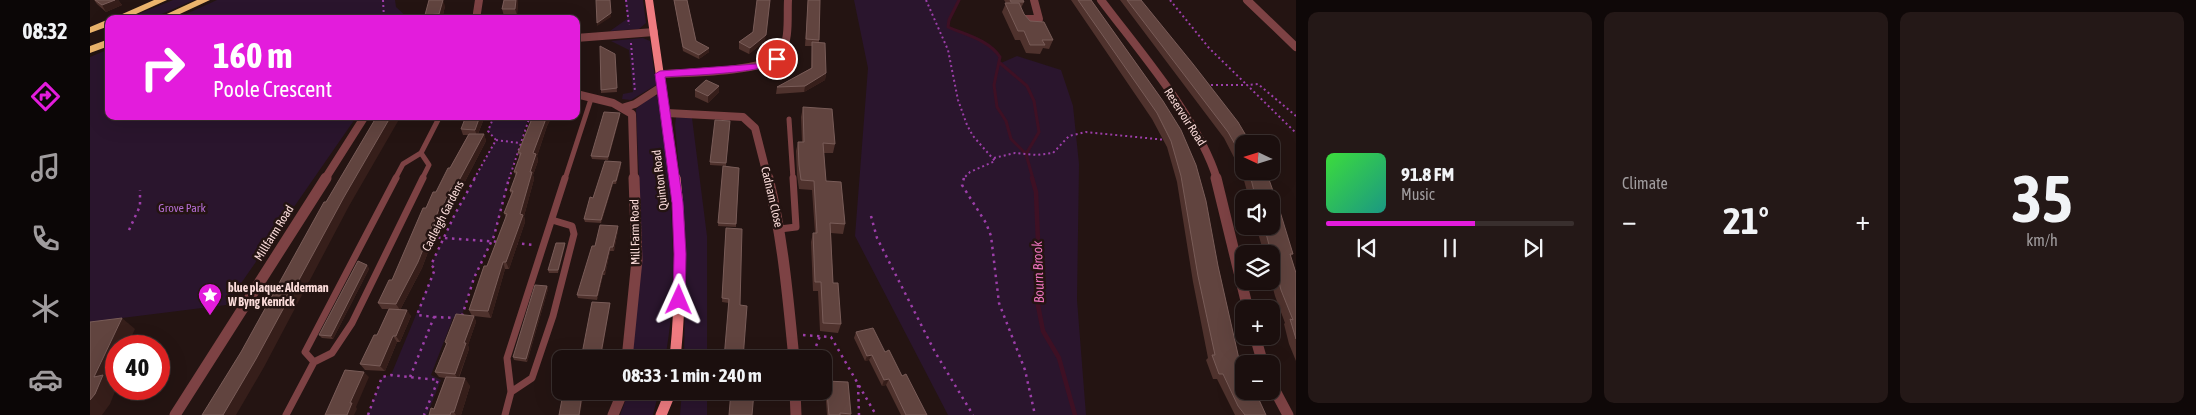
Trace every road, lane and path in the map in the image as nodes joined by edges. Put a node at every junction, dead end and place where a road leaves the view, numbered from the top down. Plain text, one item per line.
1 (162, 0) edge
2 (204, 0) edge
3 (383, 0) edge
4 (478, 0) edge
5 (626, 0) edge
6 (649, 0) edge
7 (788, 0) edge
8 (926, 0) edge
9 (1034, 0) edge
10 (1101, 0) edge
11 (1170, 0) edge
12 (1248, 0) edge
13 (477, 13) dead end
14 (126, 15) edge
15 (170, 15) edge
16 (384, 15) edge
17 (1025, 19) edge
18 (105, 24) edge
19 (90, 30) edge
20 (654, 32) junction
21 (630, 34) junction
22 (580, 38) edge
23 (105, 44) edge
24 (1295, 46) edge
25 (90, 50) edge
26 (660, 74) junction
27 (1201, 84) edge
28 (1247, 85) junction
29 (661, 86) junction
30 (580, 95) edge
31 (591, 99) junction
32 (630, 105) junction
33 (667, 112) junction
34 (1296, 116) edge
35 (788, 119) dead end
36 (362, 120) edge
37 (438, 120) edge
38 (492, 120) edge
39 (528, 120) edge
40 (1296, 133) edge
41 (496, 140) junction
42 (1174, 140) edge
43 (520, 143) junction
44 (421, 153) junction
45 (994, 158) junction
46 (140, 190) dead end
47 (871, 216) dead end
48 (552, 220) junction
49 (780, 229) junction
50 (129, 230) dead end
51 (424, 237) edge
52 (444, 238) junction
53 (492, 241) junction
54 (545, 246) junction
55 (1246, 300) edge
56 (434, 318) junction
57 (793, 334) junction
58 (820, 336) junction
59 (628, 350) edge
60 (676, 350) edge
61 (794, 350) edge
62 (814, 350) edge
63 (314, 362) junction
64 (410, 377) junction
65 (858, 383) junction
66 (511, 392) junction
67 (619, 400) edge
68 (667, 400) edge
69 (670, 400) edge
70 (795, 400) edge
71 (1280, 400) edge
72 (175, 415) edge
73 (286, 415) edge
74 (368, 415) edge
75 (424, 415) edge
76 (505, 415) edge
77 (613, 415) edge
78 (661, 415) edge
79 (669, 415) edge
80 (796, 415) edge
81 (859, 415) edge
82 (876, 415) edge
83 (973, 415) edge
84 (1035, 415) edge
85 (1288, 415) edge

1 - 14 main road
2 - 15 main road
3 - 16 path
4 - 13 street
5 - 21 path
6 - 20 street, Quinton Road
7 - 26 street
8 - 45 path
9 - 17 street
10 - 55 street, Reservoir Road
11 - 28 path
12 - 24 street
18 - 19 main road
20 - 21 street
20 - 26 street, Quinton Road
21 - 22 street
21 - 32 path
23 - 25 main road
26 - 29 street, Quinton Road
27 - 28 path
28 - 34 path
28 - 40 path
29 - 32 street
29 - 33 street, Quinton Road
30 - 31 street
31 - 32 street
31 - 48 lane
32 - 59 street, Mill Farm Road
33 - 49 street, Cadnam Close
33 - 60 street, Quinton Road
35 - 49 lane
36 - 72 street, Millfarm Road
37 - 44 lane
38 - 41 path
39 - 43 path
41 - 43 path
41 - 52 path, Cadleigh Gardens
42 - 45 path
43 - 53 path
44 - 63 lane
44 - 63 lane
45 - 84 path
46 - 50 path
47 - 83 path
48 - 54 lane
48 - 66 lane
49 - 57 street, Cadnam Close
51 - 52 path
52 - 53 path
52 - 56 path, Cadleigh Gardens
53 - 54 path
53 - 56 path
54 - 66 lane
56 - 64 path
57 - 58 path
57 - 61 street, Cadnam Close
58 - 62 path
58 - 65 path
63 - 73 lane
64 - 74 path
64 - 75 path
65 - 81 path
65 - 82 path
66 - 76 lane
67 - 77 street
68 - 78 street
69 - 79 street
70 - 80 street
71 - 85 street

